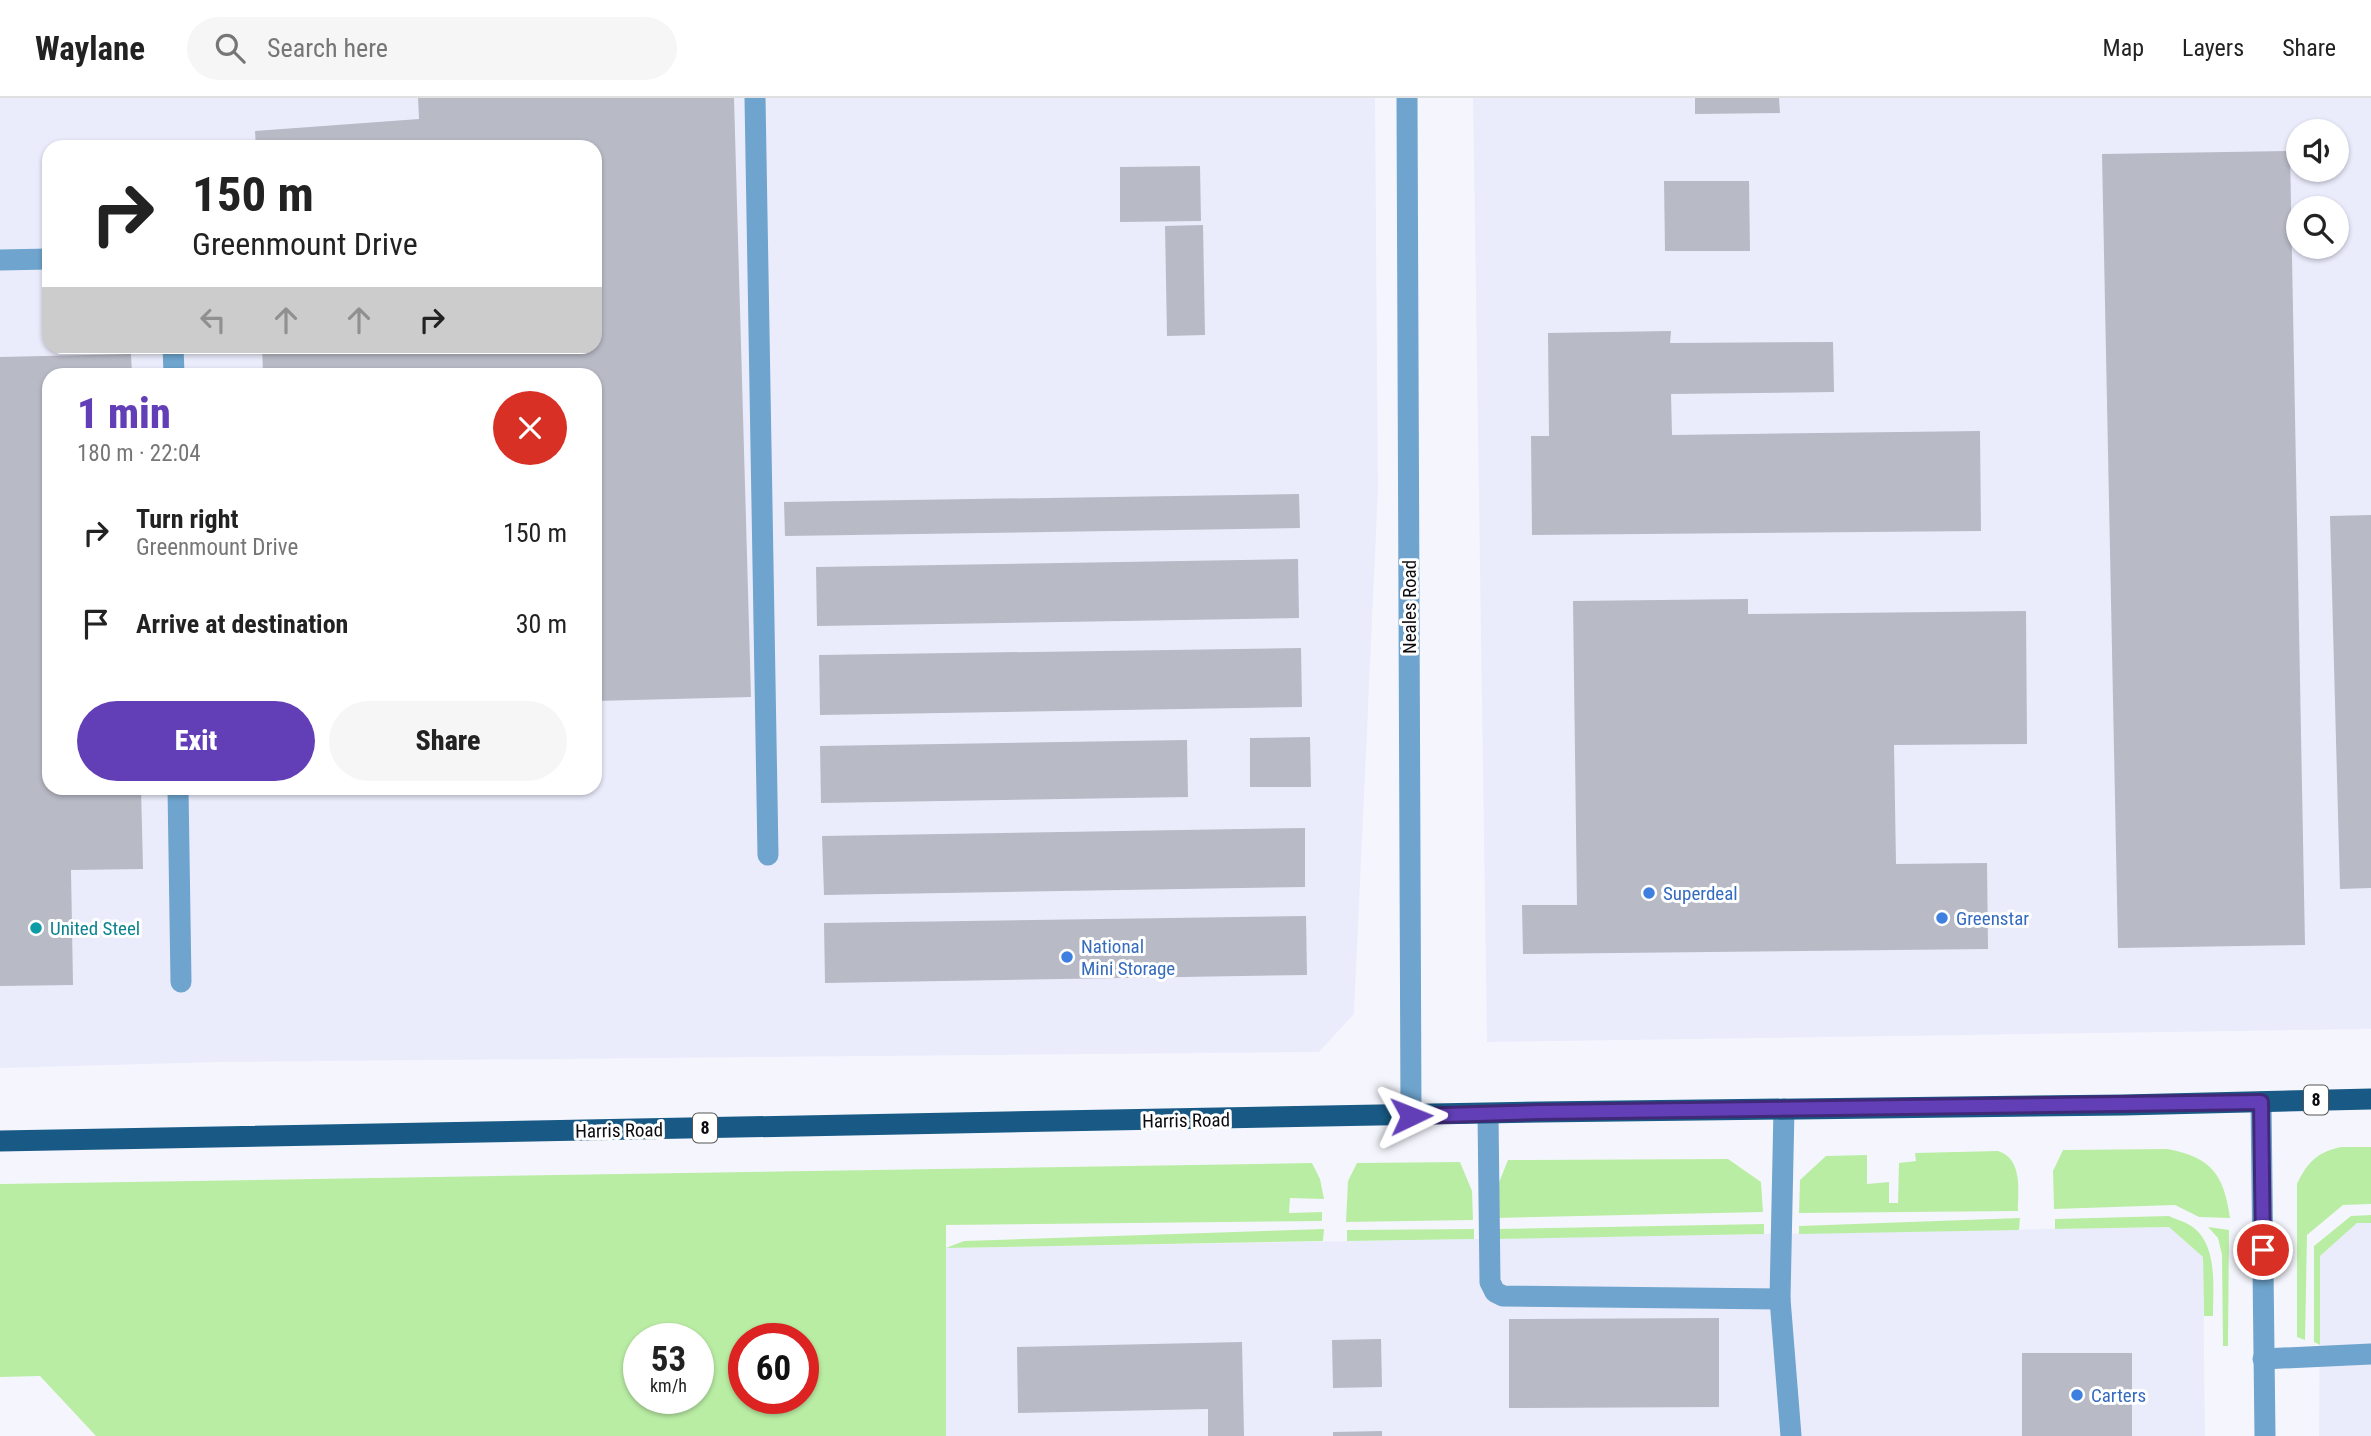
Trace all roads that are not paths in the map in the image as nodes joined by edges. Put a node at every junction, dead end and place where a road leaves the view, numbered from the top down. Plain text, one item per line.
1 (755, 98) edge
2 (1407, 98) edge
3 (42, 259) edge
4 (0, 260) edge
5 (178, 795) edge
6 (768, 855) dead end
7 (181, 982) dead end
8 (2371, 1099) edge
9 (2261, 1102) junction
10 (1784, 1109) junction
11 (1488, 1114) junction
12 (1411, 1116) junction
13 (0, 1141) edge
14 (1780, 1299) junction
15 (2371, 1354) edge
16 (2263, 1359) junction
17 (1791, 1436) edge
18 (2265, 1436) edge

1 - 6 street
2 - 12 street, Neales Road
3 - 4 street
5 - 7 street
8 - 9 main road, Harris Road / 8
9 - 10 main road, Harris Road / 8
9 - 16 street
10 - 11 main road, Harris Road / 8
10 - 14 street
11 - 12 main road, Harris Road / 8
11 - 14 street
12 - 13 main road, Harris Road / 8
14 - 17 street
15 - 16 street
16 - 18 street

